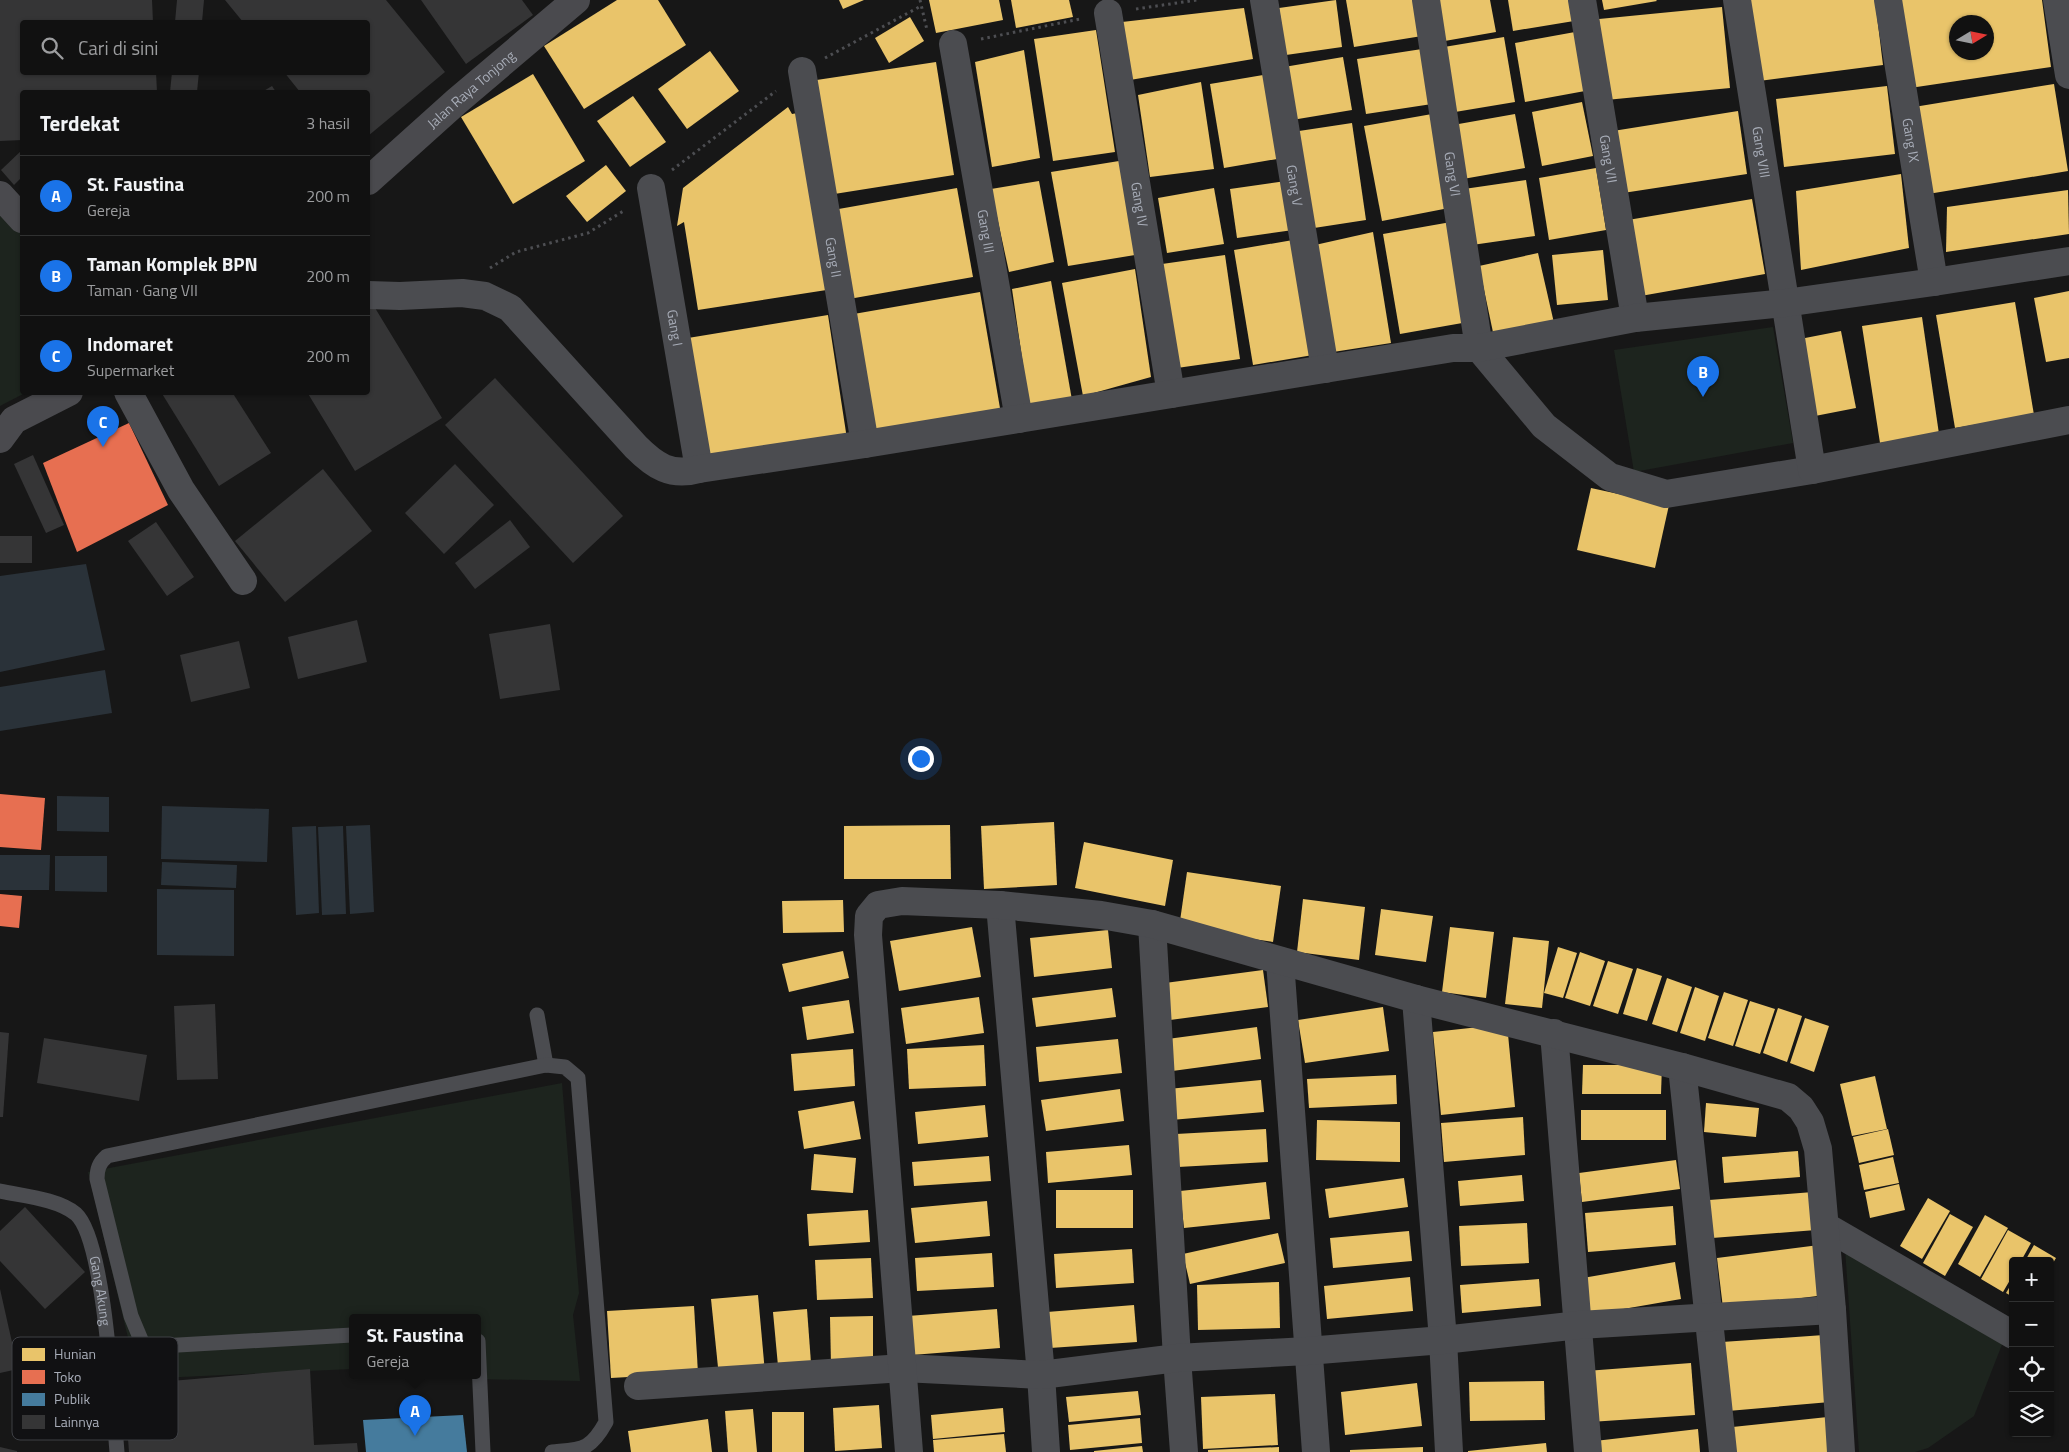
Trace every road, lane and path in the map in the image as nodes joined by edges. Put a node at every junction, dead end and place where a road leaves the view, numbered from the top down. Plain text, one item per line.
1 (576, 0) edge
2 (1197, 0) edge
3 (1264, 0) edge
4 (1426, 0) edge
5 (1582, 0) edge
6 (1738, 0) edge
7 (1888, 0) edge
8 (2057, 0) edge
9 (921, 6) dead end
10 (1108, 13) junction
11 (953, 44) joint
12 (802, 71) junction
13 (2069, 75) edge
14 (370, 178) edge
15 (651, 188) junction
16 (0, 195) edge
17 (20, 217) edge
18 (2069, 261) edge
19 (1934, 282) junction
20 (462, 293) junction
21 (370, 295) edge
22 (1785, 303) junction
23 (1635, 318) junction
24 (1479, 348) junction
25 (1325, 369) junction
26 (1171, 394) junction
27 (63, 395) edge
28 (130, 395) edge
29 (1019, 419) junction
30 (2069, 420) edge
31 (0, 439) edge
32 (865, 444) junction
33 (699, 469) junction
34 (1812, 470) junction
35 (243, 581) dead end
36 (1000, 905) junction
37 (1152, 924) junction
38 (1280, 961) junction
39 (1416, 999) junction
40 (537, 1015) dead end
41 (1554, 1034) junction
42 (546, 1065) junction
43 (1682, 1067) junction
44 (0, 1191) edge
45 (1825, 1226) junction
46 (1832, 1310) junction
47 (1710, 1317) junction
48 (1578, 1324) junction
49 (2009, 1333) edge
50 (349, 1335) edge
51 (106, 1337) edge
52 (139, 1337) edge
53 (1444, 1340) junction
54 (178, 1345) edge
55 (1307, 1351) junction
56 (1177, 1358) junction
57 (902, 1368) junction
58 (1042, 1375) junction
59 (479, 1379) edge
60 (638, 1386) dead end
61 (482, 1452) edge
62 (552, 1452) edge
63 (909, 1452) edge
64 (1046, 1452) edge
65 (1184, 1452) edge
66 (1316, 1452) edge
67 (1449, 1452) edge
68 (1588, 1452) edge
69 (1722, 1452) edge
70 (1841, 1452) edge

1 - 14 main road, Jalan Raya Tonjong
2 - 10 path
3 - 25 street, Gang V
4 - 24 street, Gang VI
5 - 23 street, Gang VII
6 - 22 street, Gang VIII
7 - 19 street, Gang IX
8 - 13 street
9 - 12 path
10 - 11 path
10 - 26 street, Gang IV
11 - 29 street, Gang III
12 - 15 path
12 - 32 street, Gang II
15 - 20 path
15 - 33 street, Gang I
16 - 17 main road
18 - 19 street
19 - 22 street
20 - 21 street
20 - 33 street
22 - 23 street
22 - 34 street, Gang VIII
23 - 24 street
24 - 25 street
24 - 34 street
25 - 26 street
26 - 29 street
27 - 31 main road
28 - 35 street
29 - 32 street
30 - 34 street
32 - 33 street
36 - 37 street
36 - 57 street
36 - 58 street
37 - 38 street
37 - 56 street
38 - 39 street
38 - 55 street
39 - 41 street
39 - 53 street
40 - 42 lane
41 - 43 street
41 - 48 street
42 - 52 lane
42 - 62 lane
43 - 45 street
43 - 47 street
44 - 51 lane, Gang Akung
45 - 46 street
45 - 49 street
46 - 47 street
46 - 70 street
47 - 48 street
47 - 69 street
48 - 53 street
48 - 68 street
50 - 54 lane
53 - 55 street
53 - 67 street
55 - 56 street
55 - 66 street
56 - 58 street
56 - 65 street
57 - 58 street
57 - 60 street
57 - 63 street
58 - 64 street
59 - 61 lane

